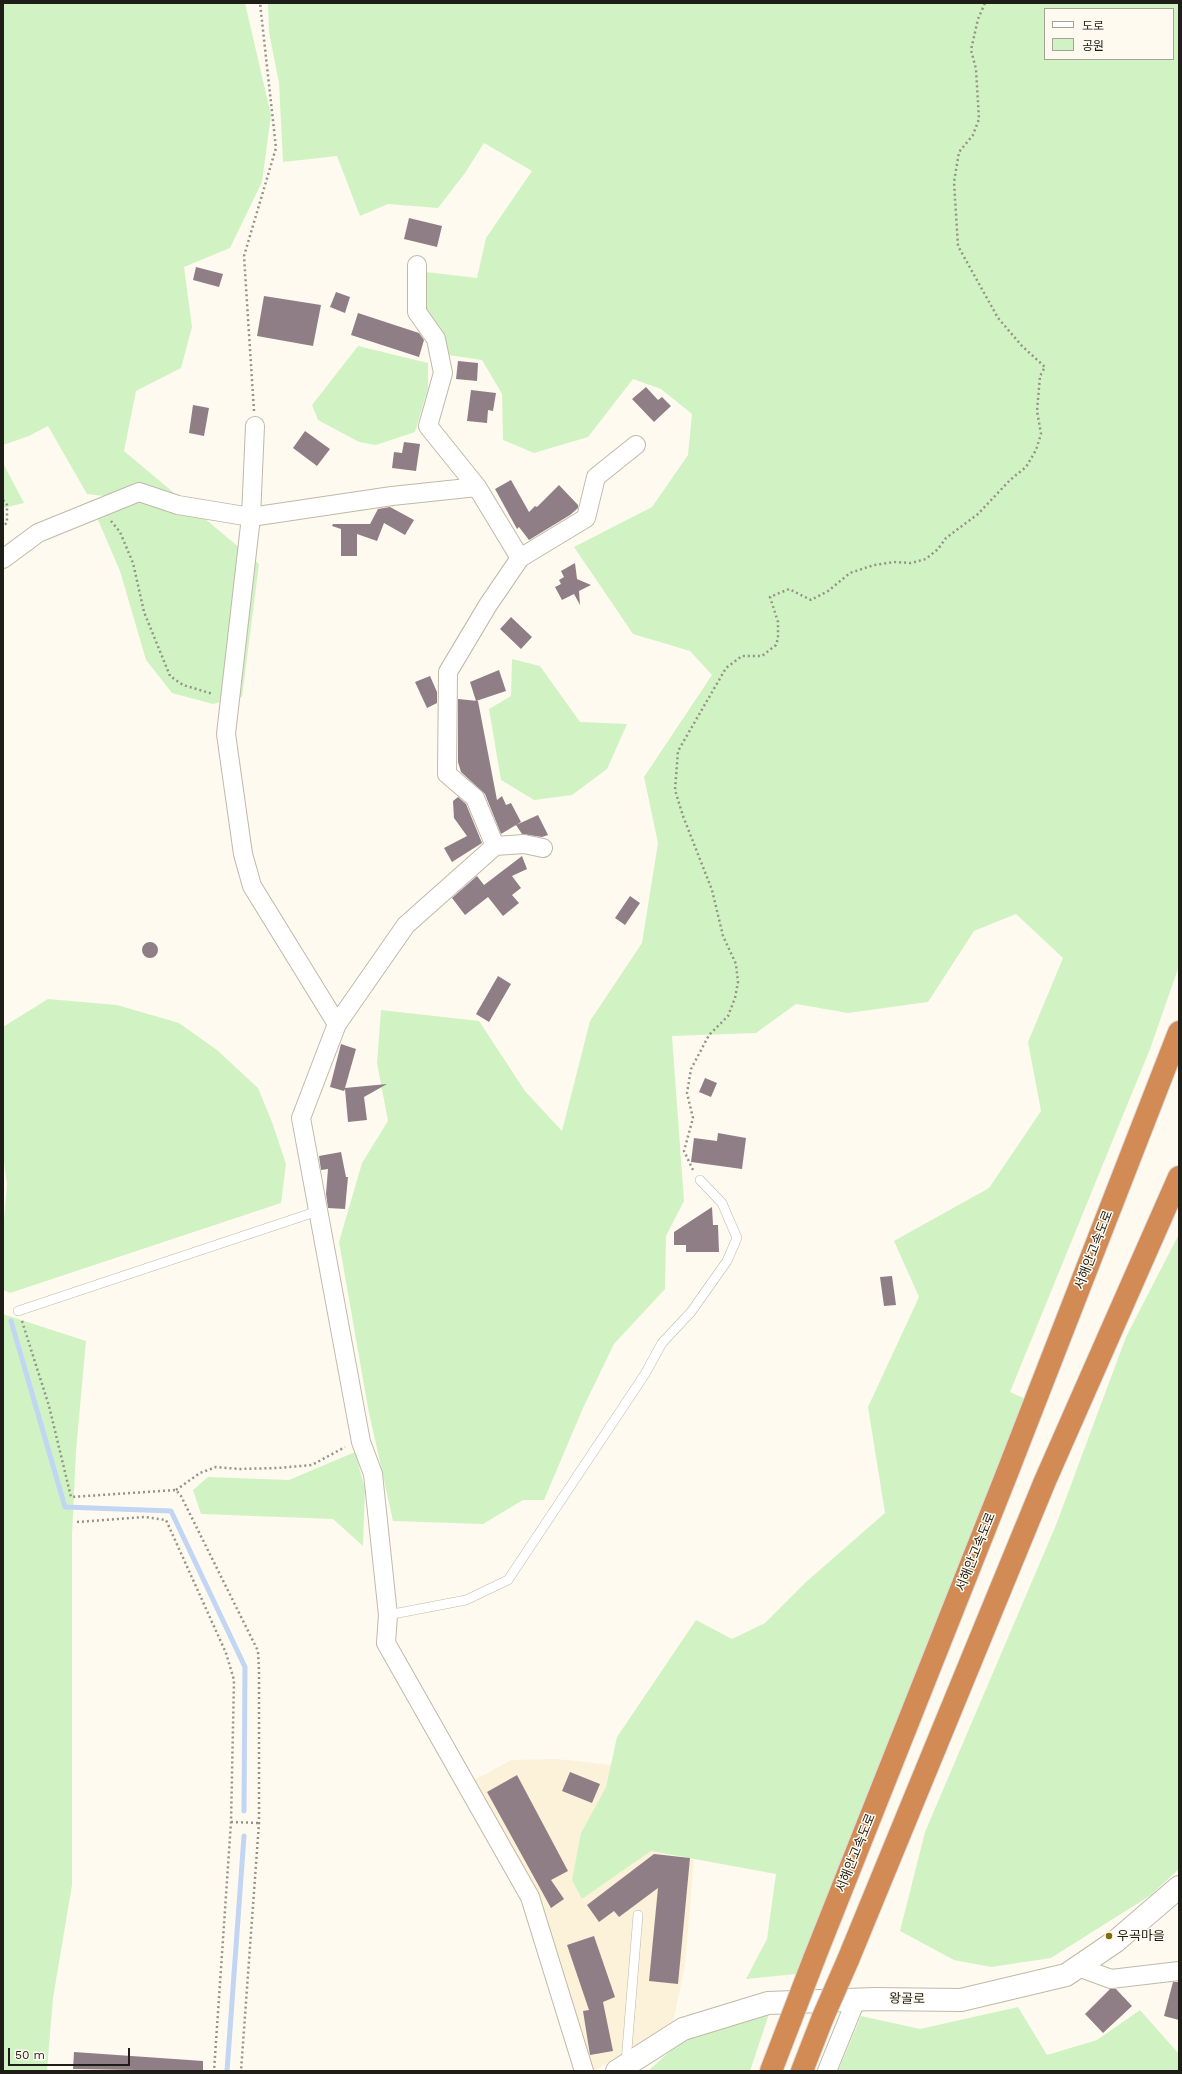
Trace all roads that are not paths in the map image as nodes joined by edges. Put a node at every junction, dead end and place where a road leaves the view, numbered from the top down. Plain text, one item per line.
1 (417, 265) dead end
2 (255, 426) road end
3 (636, 445) dead end
4 (478, 487) junction
5 (251, 517) junction
6 (520, 558) junction
7 (3, 559) edge
8 (496, 846) junction
9 (543, 848) dead end
10 (337, 1024) junction
11 (1179, 1032) edge
12 (1179, 1177) edge
13 (700, 1180) road end
14 (318, 1211) junction
15 (18, 1311) road end
16 (388, 1615) junction
17 (1179, 1887) edge
18 (638, 1915) dead end
19 (1078, 1967) junction
20 (1179, 1971) edge
21 (856, 2000) junction
22 (621, 2068) edge
23 (584, 2071) edge
24 (770, 2071) edge
25 (802, 2071) edge
26 (827, 2071) edge

1 - 4 street
2 - 5 street
3 - 6 street
4 - 5 street
4 - 6 street
5 - 7 street
5 - 10 street
6 - 8 street
8 - 9 street
8 - 10 street
10 - 14 street
11 - 24 highway, 서해안고속도로, bridge
12 - 25 highway, bridge
13 - 16 lane
14 - 15 lane
14 - 16 street
16 - 23 street
17 - 19 main road, 왕골로
18 - 22 lane
19 - 20 street
19 - 21 main road, 왕골로
21 - 22 main road, 왕골로
21 - 26 street

